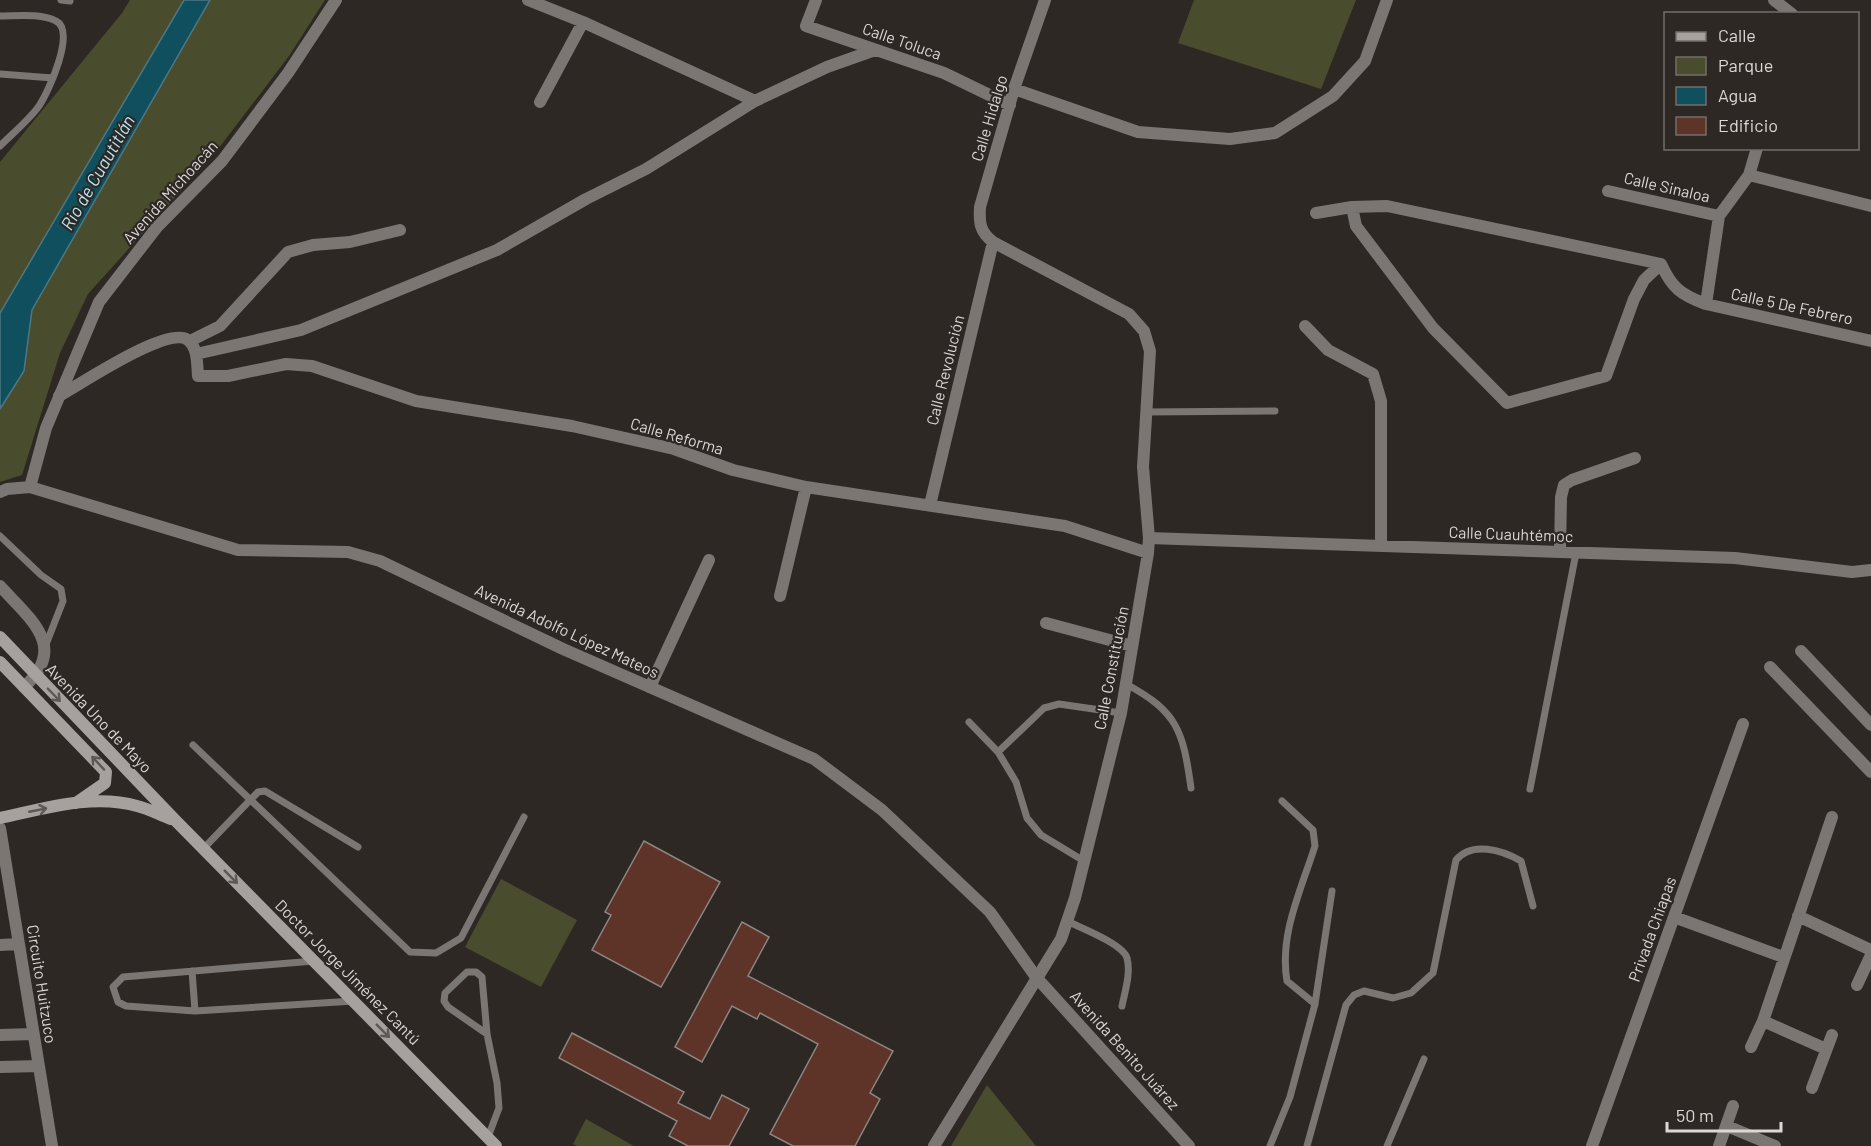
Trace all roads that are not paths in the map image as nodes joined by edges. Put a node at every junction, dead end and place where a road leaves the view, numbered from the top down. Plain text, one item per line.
1 (61, 0) edge
2 (336, 0) edge
3 (528, 0) edge
4 (816, 0) edge
5 (1045, 0) edge
6 (1387, 0) edge
7 (1774, 0) edge
8 (70, 1) edge
9 (1789, 12) edge
10 (0, 16) edge
11 (583, 22) junction
12 (875, 50) junction
13 (0, 74) edge
14 (53, 78) junction
15 (1014, 89) junction
16 (755, 100) junction
17 (540, 102) dead end
18 (1010, 105) junction
19 (0, 146) edge
20 (1757, 150) edge
21 (1749, 175) junction
22 (1608, 191) dead end
23 (1871, 206) edge
24 (1352, 207) junction
25 (1316, 213) dead end
26 (1719, 216) junction
27 (400, 230) dead end
28 (993, 242) junction
29 (1661, 264) junction
30 (1706, 304) junction
31 (1305, 326) dead end
32 (190, 341) junction
33 (1871, 341) edge
34 (196, 354) junction
35 (58, 396) junction
36 (1275, 411) dead end
37 (1146, 412) junction
38 (1635, 458) dead end
39 (30, 487) junction
40 (806, 487) junction
41 (0, 492) edge
42 (930, 505) junction
43 (0, 536) edge
44 (1149, 538) junction
45 (1381, 546) junction
46 (1560, 552) junction
47 (1148, 553) junction
48 (1576, 553) junction
49 (709, 560) dead end
50 (1871, 570) edge
51 (0, 586) edge
52 (780, 596) dead end
53 (1046, 623) dead end
54 (0, 637) edge
55 (1132, 646) junction
56 (45, 650) junction
57 (1801, 651) dead end
58 (0, 662) edge
59 (1770, 667) dead end
60 (36, 676) junction
61 (1126, 684) junction
62 (24, 687) junction
63 (650, 687) junction
64 (1121, 713) junction
65 (969, 722) dead end
66 (1743, 724) dead end
67 (1871, 725) edge
68 (193, 746) dead end
69 (998, 752) junction
70 (1871, 772) edge
71 (1191, 788) dead end
72 (1530, 789) dead end
73 (1282, 801) dead end
74 (249, 802) junction
75 (76, 803) junction
76 (524, 817) dead end
77 (1832, 817) dead end
78 (0, 818) edge
79 (175, 820) junction
80 (0, 828) edge
81 (358, 847) dead end
82 (203, 849) junction
83 (1084, 861) junction
84 (1332, 891) dead end
85 (1533, 906) dead end
86 (1798, 916) junction
87 (1674, 917) junction
88 (1067, 921) junction
89 (19, 944) junction
90 (0, 945) edge
91 (1871, 950) edge
92 (1871, 955) edge
93 (1783, 957) junction
94 (314, 961) junction
95 (192, 971) junction
96 (1036, 977) junction
97 (1857, 985) dead end
98 (354, 1001) junction
99 (1315, 1004) junction
100 (1122, 1006) dead end
101 (195, 1011) junction
102 (1763, 1021) junction
103 (33, 1034) junction
104 (487, 1034) junction
105 (0, 1035) edge
106 (1832, 1035) dead end
107 (1751, 1047) dead end
108 (1826, 1048) junction
109 (1424, 1059) dead end
110 (0, 1066) edge
111 (39, 1066) junction
112 (1812, 1088) dead end
113 (1733, 1106) dead end
114 (1727, 1126) junction
115 (490, 1143) edge
116 (52, 1146) edge
117 (934, 1146) edge
118 (1190, 1146) edge
119 (1270, 1146) edge
120 (1307, 1146) edge
121 (1388, 1146) edge
122 (1592, 1146) edge
123 (1719, 1146) edge
124 (1775, 1146) edge

1 - 8 lane
2 - 35 street, Avenida Michoacán
3 - 11 street
4 - 12 street, Calle Toluca
5 - 15 street, Calle Hidalgo
6 - 15 street
7 - 9 street
10 - 14 lane
11 - 16 street
11 - 17 street
12 - 16 street
12 - 18 street, Calle Toluca
13 - 14 lane
14 - 19 lane
15 - 18 street, Calle Hidalgo
16 - 34 street
18 - 28 street, Calle Hidalgo
20 - 21 street
21 - 23 street
21 - 26 street
22 - 26 street, Calle Sinaloa
24 - 25 street
24 - 29 street
24 - 29 street
26 - 30 street
27 - 32 street
28 - 37 street, Calle Constitución
28 - 42 street, Calle Revolución
29 - 30 street, Calle 5 De Febrero
30 - 33 street, Calle 5 De Febrero
31 - 45 street
32 - 34 street
32 - 35 street
34 - 40 street, Calle Reforma
35 - 39 street, Avenida Michoacán
36 - 37 lane
37 - 44 street, Calle Constitución
38 - 46 street
39 - 41 street, Avenida Adolfo López Mateos
39 - 63 street, Avenida Adolfo López Mateos
40 - 42 street, Calle Reforma
40 - 52 street
42 - 47 street, Calle Reforma
43 - 56 lane
44 - 45 street, Calle Cuauhtémoc
44 - 47 street, Calle Constitución
45 - 46 street, Calle Cuauhtémoc
46 - 48 street, Calle Cuauhtémoc
47 - 55 street, Calle Constitución
48 - 50 street, Calle Cuauhtémoc
48 - 72 lane
49 - 63 street
51 - 56 street
53 - 55 street
54 - 60 main road, Avenida Uno de Mayo
55 - 61 street, Calle Constitución
56 - 60 street
57 - 67 street
58 - 62 main road
59 - 70 street
60 - 62 street
60 -> 79 main road, Avenida Uno de Mayo
61 - 64 street, Calle Constitución
61 - 71 lane
75 -> 62 main road
63 - 96 street, Avenida Adolfo López Mateos
64 - 69 lane
64 - 83 street, Calle Constitución
65 - 69 lane
66 - 87 street, Privada Chiapas
68 - 74 lane
69 - 83 lane
73 - 99 lane
74 - 76 lane
74 - 81 lane
74 - 82 lane
78 -> 75 main road
75 - 79 main road
77 - 86 street
79 - 82 main road, Doctor Jorge Jiménez Cantú
80 - 89 street, Circuito Huitzuco
82 -> 94 main road, Doctor Jorge Jiménez Cantú
83 - 88 street, Calle Constitución
84 - 99 lane
85 - 120 lane
86 - 91 street
86 - 93 street
87 - 93 street
87 - 122 street, Privada Chiapas
88 - 96 street, Calle Constitución
88 - 100 lane
89 - 90 street
89 - 103 street, Circuito Huitzuco
92 - 97 street
93 - 102 street
94 - 95 lane
94 - 98 main road, Doctor Jorge Jiménez Cantú
95 - 101 lane
95 - 101 lane
96 - 117 street, Calle Constitución
96 - 118 street, Avenida Benito Juárez
98 - 101 lane
98 -> 115 main road, Doctor Jorge Jiménez Cantú
99 - 119 lane
102 - 107 street
102 - 108 street
103 - 105 street
103 - 111 street, Circuito Huitzuco
104 - 104 lane
104 - 115 lane
106 - 108 street
108 - 112 street
109 - 121 lane
110 - 111 street
111 - 116 street, Circuito Huitzuco
113 - 114 street
114 - 123 street
114 - 124 street

